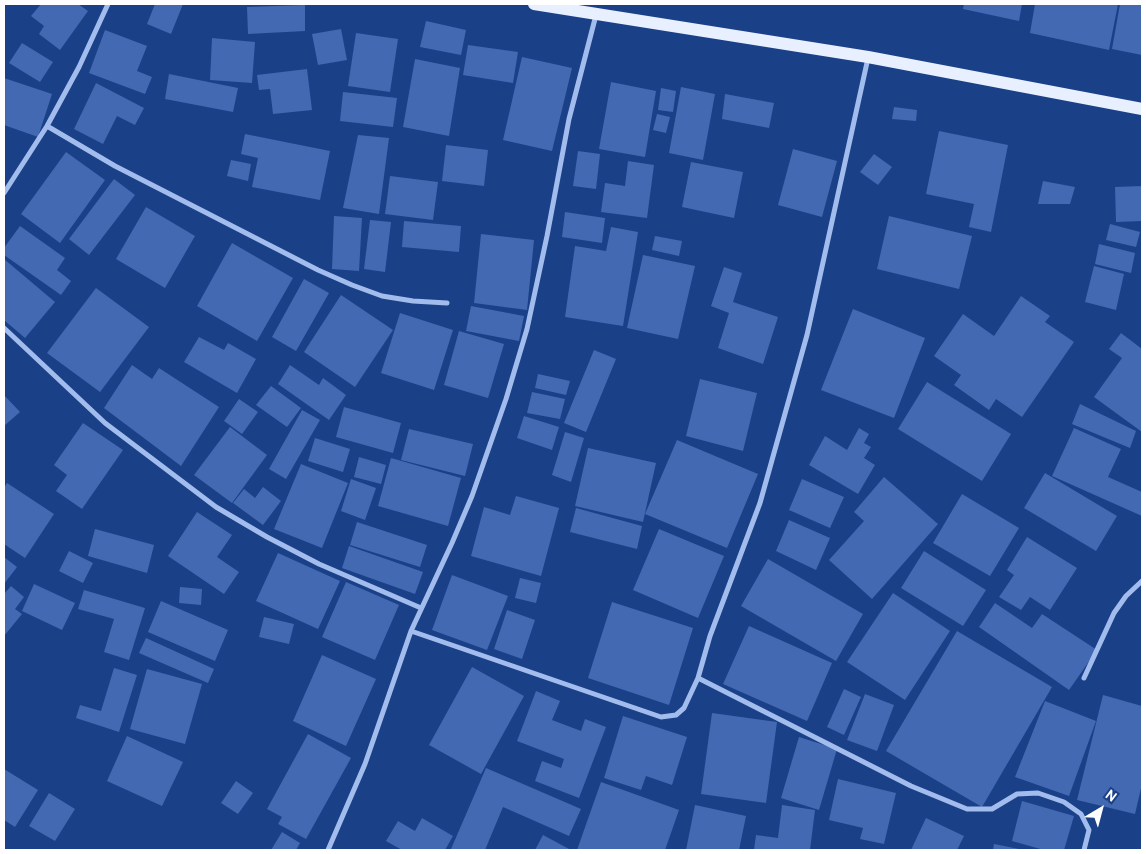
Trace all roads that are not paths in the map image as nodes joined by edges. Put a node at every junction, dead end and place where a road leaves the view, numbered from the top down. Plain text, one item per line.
1 (108, 4) edge
2 (534, 4) edge
3 (565, 7) edge
4 (596, 15) junction
5 (868, 58) junction
6 (1142, 109) edge
7 (47, 126) junction
8 (4, 193) edge
9 (446, 304) dead end
10 (4, 328) edge
11 (1142, 581) edge
12 (421, 608) junction
13 (411, 632) junction
14 (698, 678) junction
15 (1084, 678) dead end
16 (328, 850) edge
17 (1084, 850) edge

1 - 7 street
2 - 3 main road
3 - 4 main road
4 - 5 main road
4 - 12 street
5 - 6 main road
5 - 14 street
7 - 8 street
7 - 9 street
10 - 12 street
11 - 15 street
12 - 13 street
13 - 14 street
13 - 16 street
14 - 17 street

